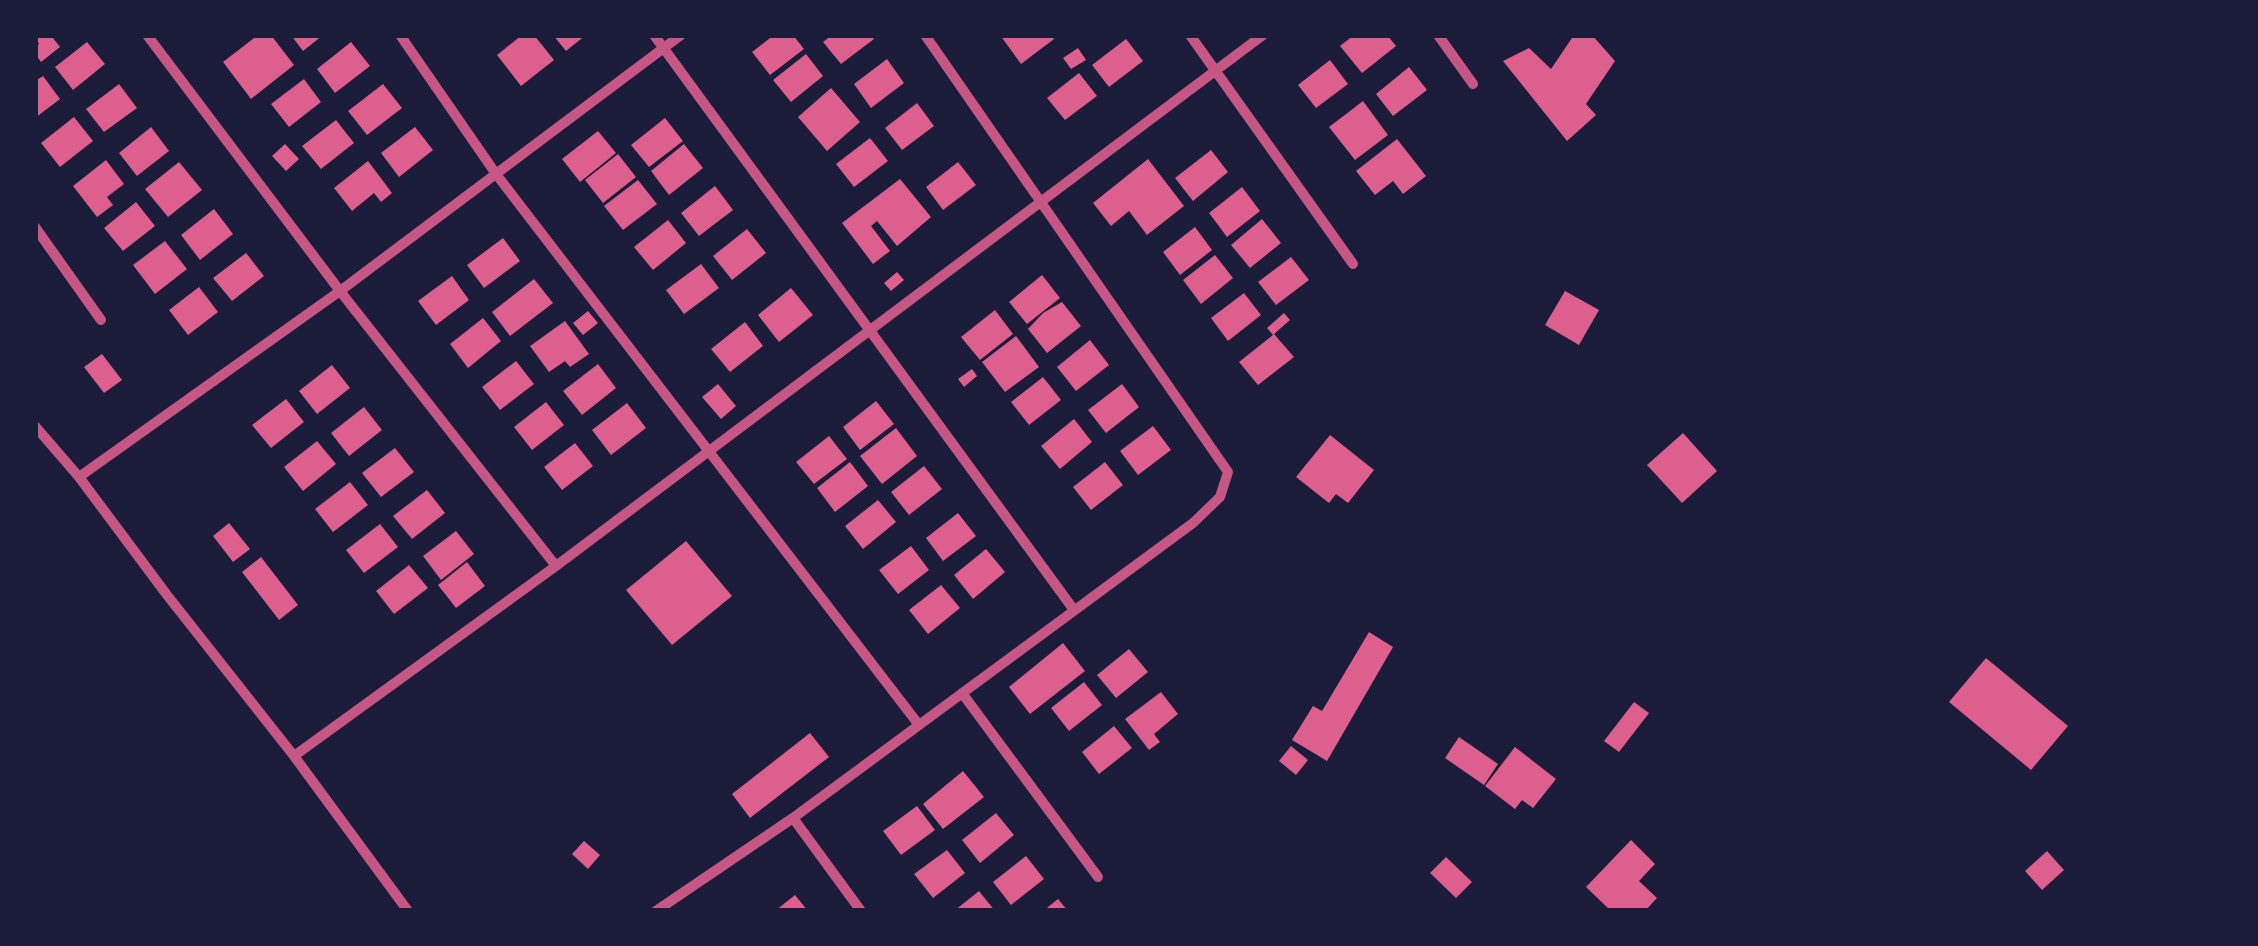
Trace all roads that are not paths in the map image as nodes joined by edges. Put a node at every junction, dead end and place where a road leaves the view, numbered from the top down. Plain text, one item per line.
1 (147, 35) edge
2 (400, 35) edge
3 (654, 35) edge
4 (681, 35) edge
5 (925, 35) edge
6 (1190, 35) edge
7 (1264, 35) edge
8 (1438, 35) edge
9 (664, 48) junction
10 (1217, 70) junction
11 (1474, 84) dead end
12 (496, 174) junction
13 (1042, 204) junction
14 (35, 227) edge
15 (1353, 264) dead end
16 (340, 291) junction
17 (101, 320) dead end
18 (870, 331) junction
19 (35, 426) edge
20 (708, 450) junction
21 (79, 477) junction
22 (556, 566) junction
23 (1074, 610) junction
24 (962, 693) junction
25 (919, 725) junction
26 (294, 756) junction
27 (793, 818) junction
28 (1098, 877) dead end
29 (408, 911) edge
30 (656, 911) edge
31 (862, 911) edge

1 - 16 street
2 - 12 street
3 - 9 street
4 - 9 street
5 - 13 street
6 - 10 street
7 - 10 street
8 - 11 street
9 - 12 street
9 - 18 street
10 - 13 street
10 - 15 street
12 - 16 street
12 - 20 street
13 - 18 street
13 - 23 street
14 - 17 street
16 - 21 street
16 - 22 street
18 - 20 street
18 - 23 street
19 - 21 street
20 - 22 street
20 - 25 street
21 - 26 street
22 - 26 street
23 - 24 street
24 - 25 street
24 - 28 street
25 - 27 street
26 - 29 street
27 - 30 street
27 - 31 street

